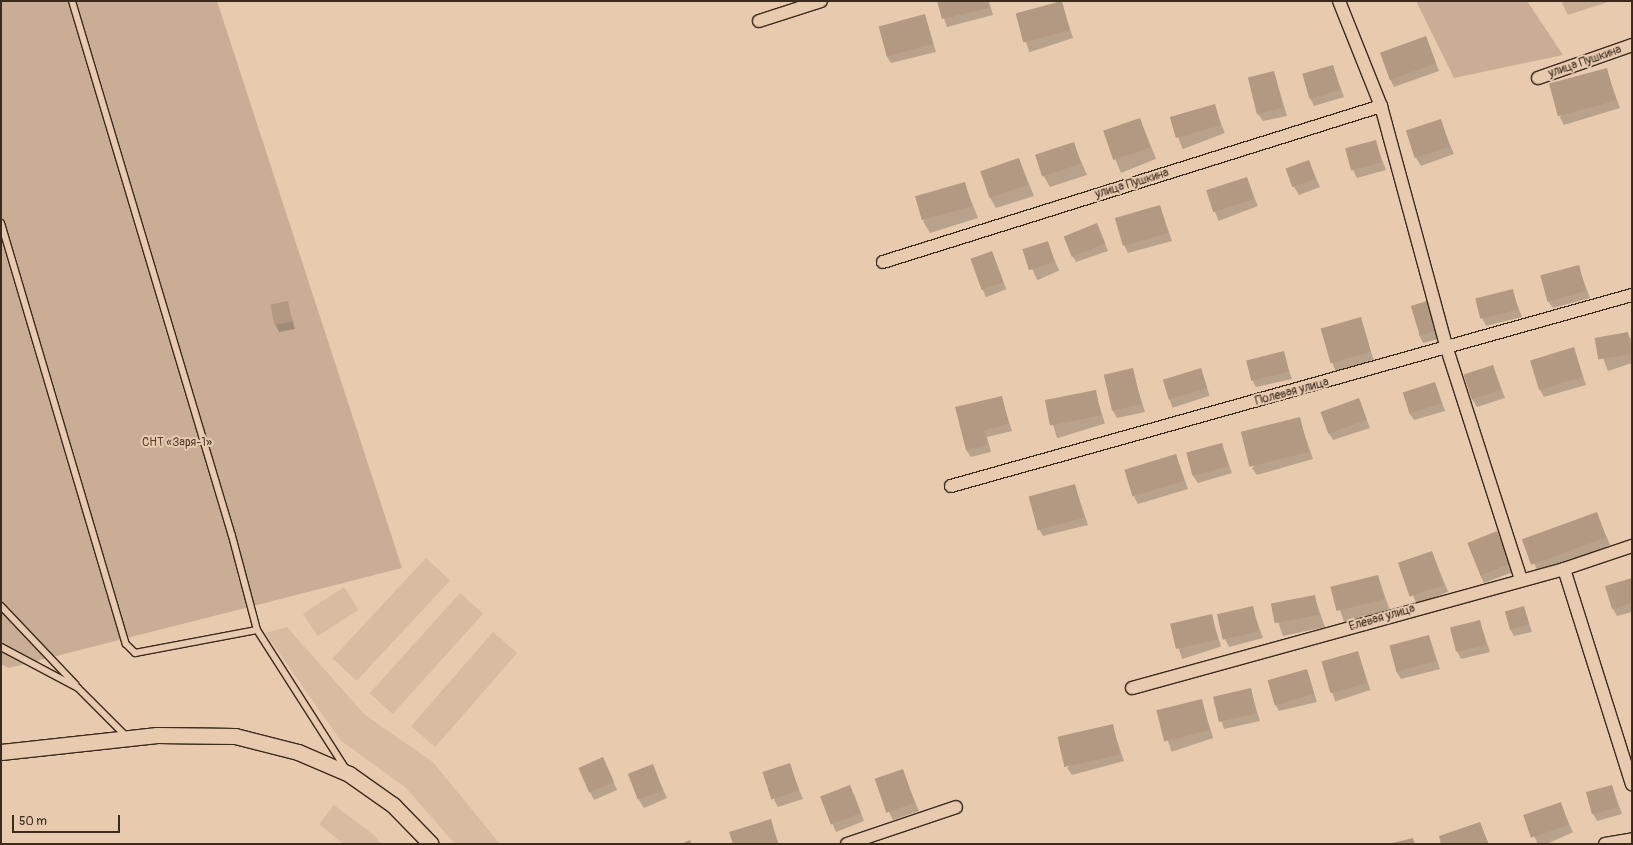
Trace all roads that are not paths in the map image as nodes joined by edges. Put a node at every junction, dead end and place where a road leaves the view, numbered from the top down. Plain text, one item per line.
1 (72, 1) edge
2 (821, 1) edge
3 (1339, 1) edge
4 (759, 21) dead end
5 (1632, 45) edge
6 (1538, 78) dead end
7 (1381, 106) junction
8 (1, 223) edge
9 (883, 262) dead end
10 (1632, 295) edge
11 (1447, 349) junction
12 (951, 486) dead end
13 (1632, 546) edge
14 (1564, 569) junction
15 (1521, 579) junction
16 (1, 606) edge
17 (256, 630) junction
18 (1, 647) edge
19 (78, 688) junction
20 (1132, 688) dead end
21 (128, 738) junction
22 (1, 752) edge
23 (348, 774) junction
24 (1632, 785) edge
25 (956, 807) dead end
26 (1632, 839) edge
27 (431, 844) edge
28 (847, 844) edge
29 (1605, 844) edge

1 - 17 lane
2 - 4 street
3 - 7 street
5 - 6 street, улица Пушкина
7 - 9 street, улица Пушкина
7 - 11 street
8 - 17 lane
10 - 11 street, Полевая улица
11 - 12 street, Полевая улица
11 - 15 street
13 - 14 street, Елевая улица
14 - 15 street, Елевая улица
14 - 24 street
15 - 20 street, Елевая улица
16 - 19 lane
17 - 23 lane
18 - 19 lane
19 - 21 lane
21 - 22 street
21 - 23 street
23 - 27 street
25 - 28 street
26 - 29 street

